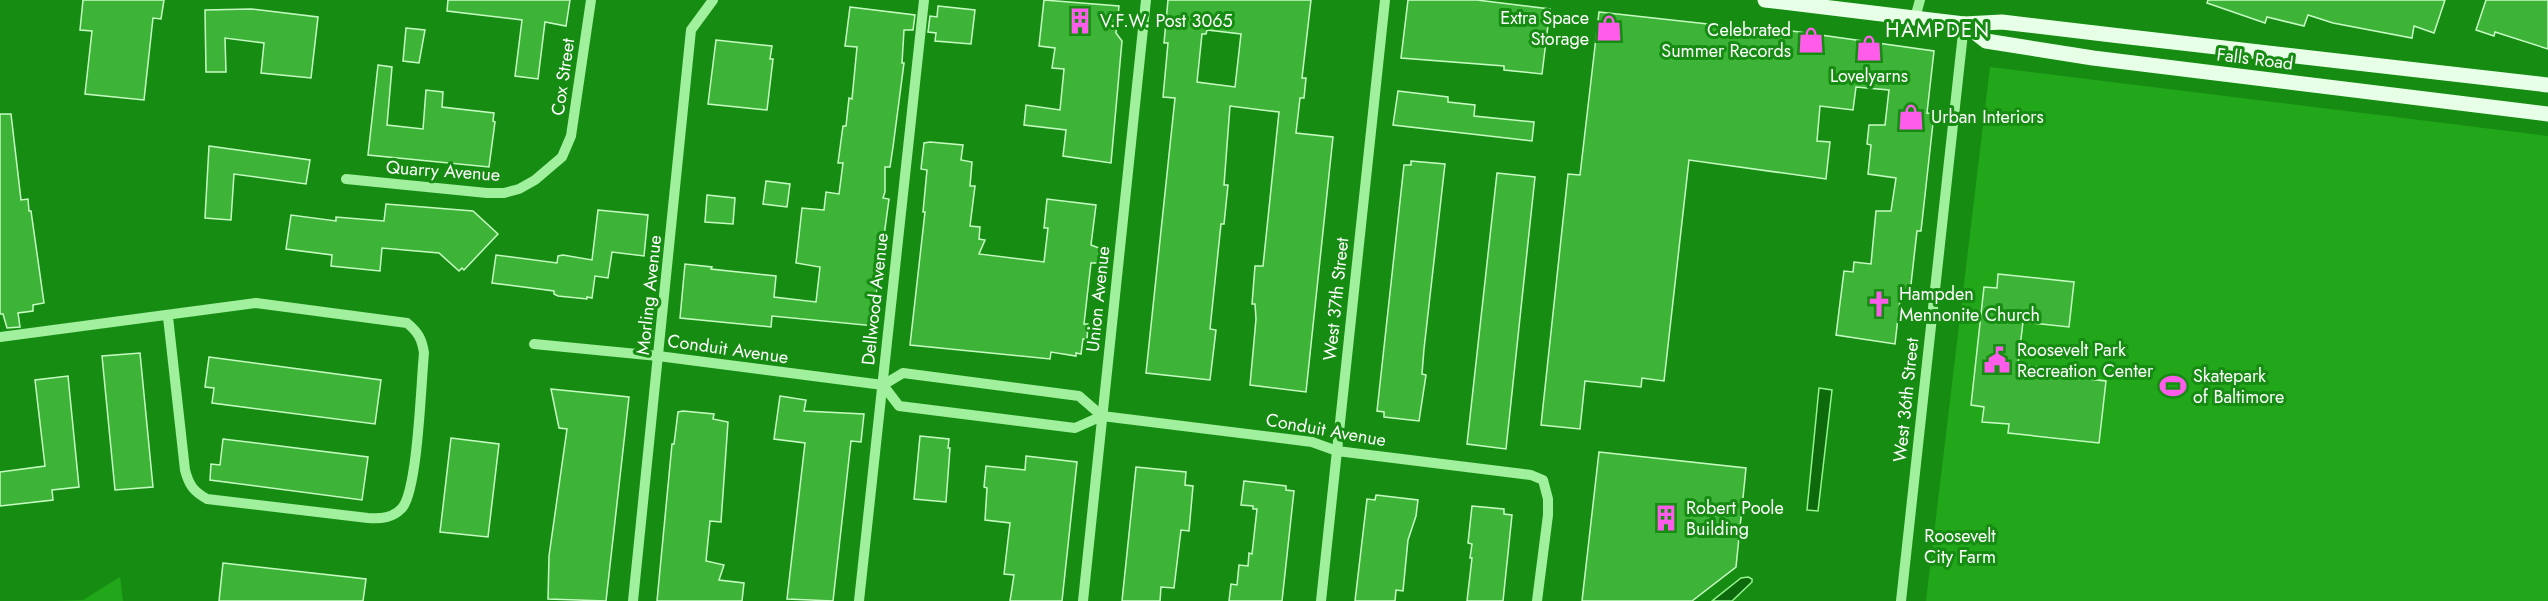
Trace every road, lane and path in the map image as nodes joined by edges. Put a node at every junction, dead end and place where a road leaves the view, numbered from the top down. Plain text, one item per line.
1 (591, 0) edge
2 (713, 0) edge
3 (924, 0) edge
4 (1146, 0) edge
5 (1385, 0) edge
6 (1765, 0) edge
7 (1920, 0) edge
8 (1915, 18) junction
9 (1964, 24) junction
10 (2548, 85) edge
11 (2548, 114) edge
12 (562, 158) joint
13 (346, 179) dead end
14 (168, 317) junction
15 (0, 337) edge
16 (534, 344) dead end
17 (658, 356) junction
18 (883, 385) junction
19 (1102, 416) junction
20 (1337, 451) junction
21 (633, 601) edge
22 (859, 601) edge
23 (1083, 601) edge
24 (1321, 601) edge
25 (1537, 601) edge
26 (1901, 601) edge

1 - 12 street, Cox Street
2 - 17 street, Morling Avenue
3 - 18 street, Dellwood Avenue
4 - 19 street, Union Avenue
5 - 20 street, West 37th Street
6 - 8 main road, Falls Road
7 - 8 street
8 - 9 main road, Falls Road
9 - 10 main road, Falls Road
9 - 11 main road, Falls Road
9 - 26 street, West 36th Street
12 - 13 street, Quarry Avenue
14 - 14 street
14 - 15 street
16 - 17 street, Conduit Avenue
17 - 18 street, Conduit Avenue
17 - 21 street, Morling Avenue
18 - 19 street
18 - 19 street
18 - 22 street, Dellwood Avenue
19 - 20 street, Conduit Avenue
19 - 23 street, Union Avenue
20 - 24 street, West 37th Street
20 - 25 street, Conduit Avenue

